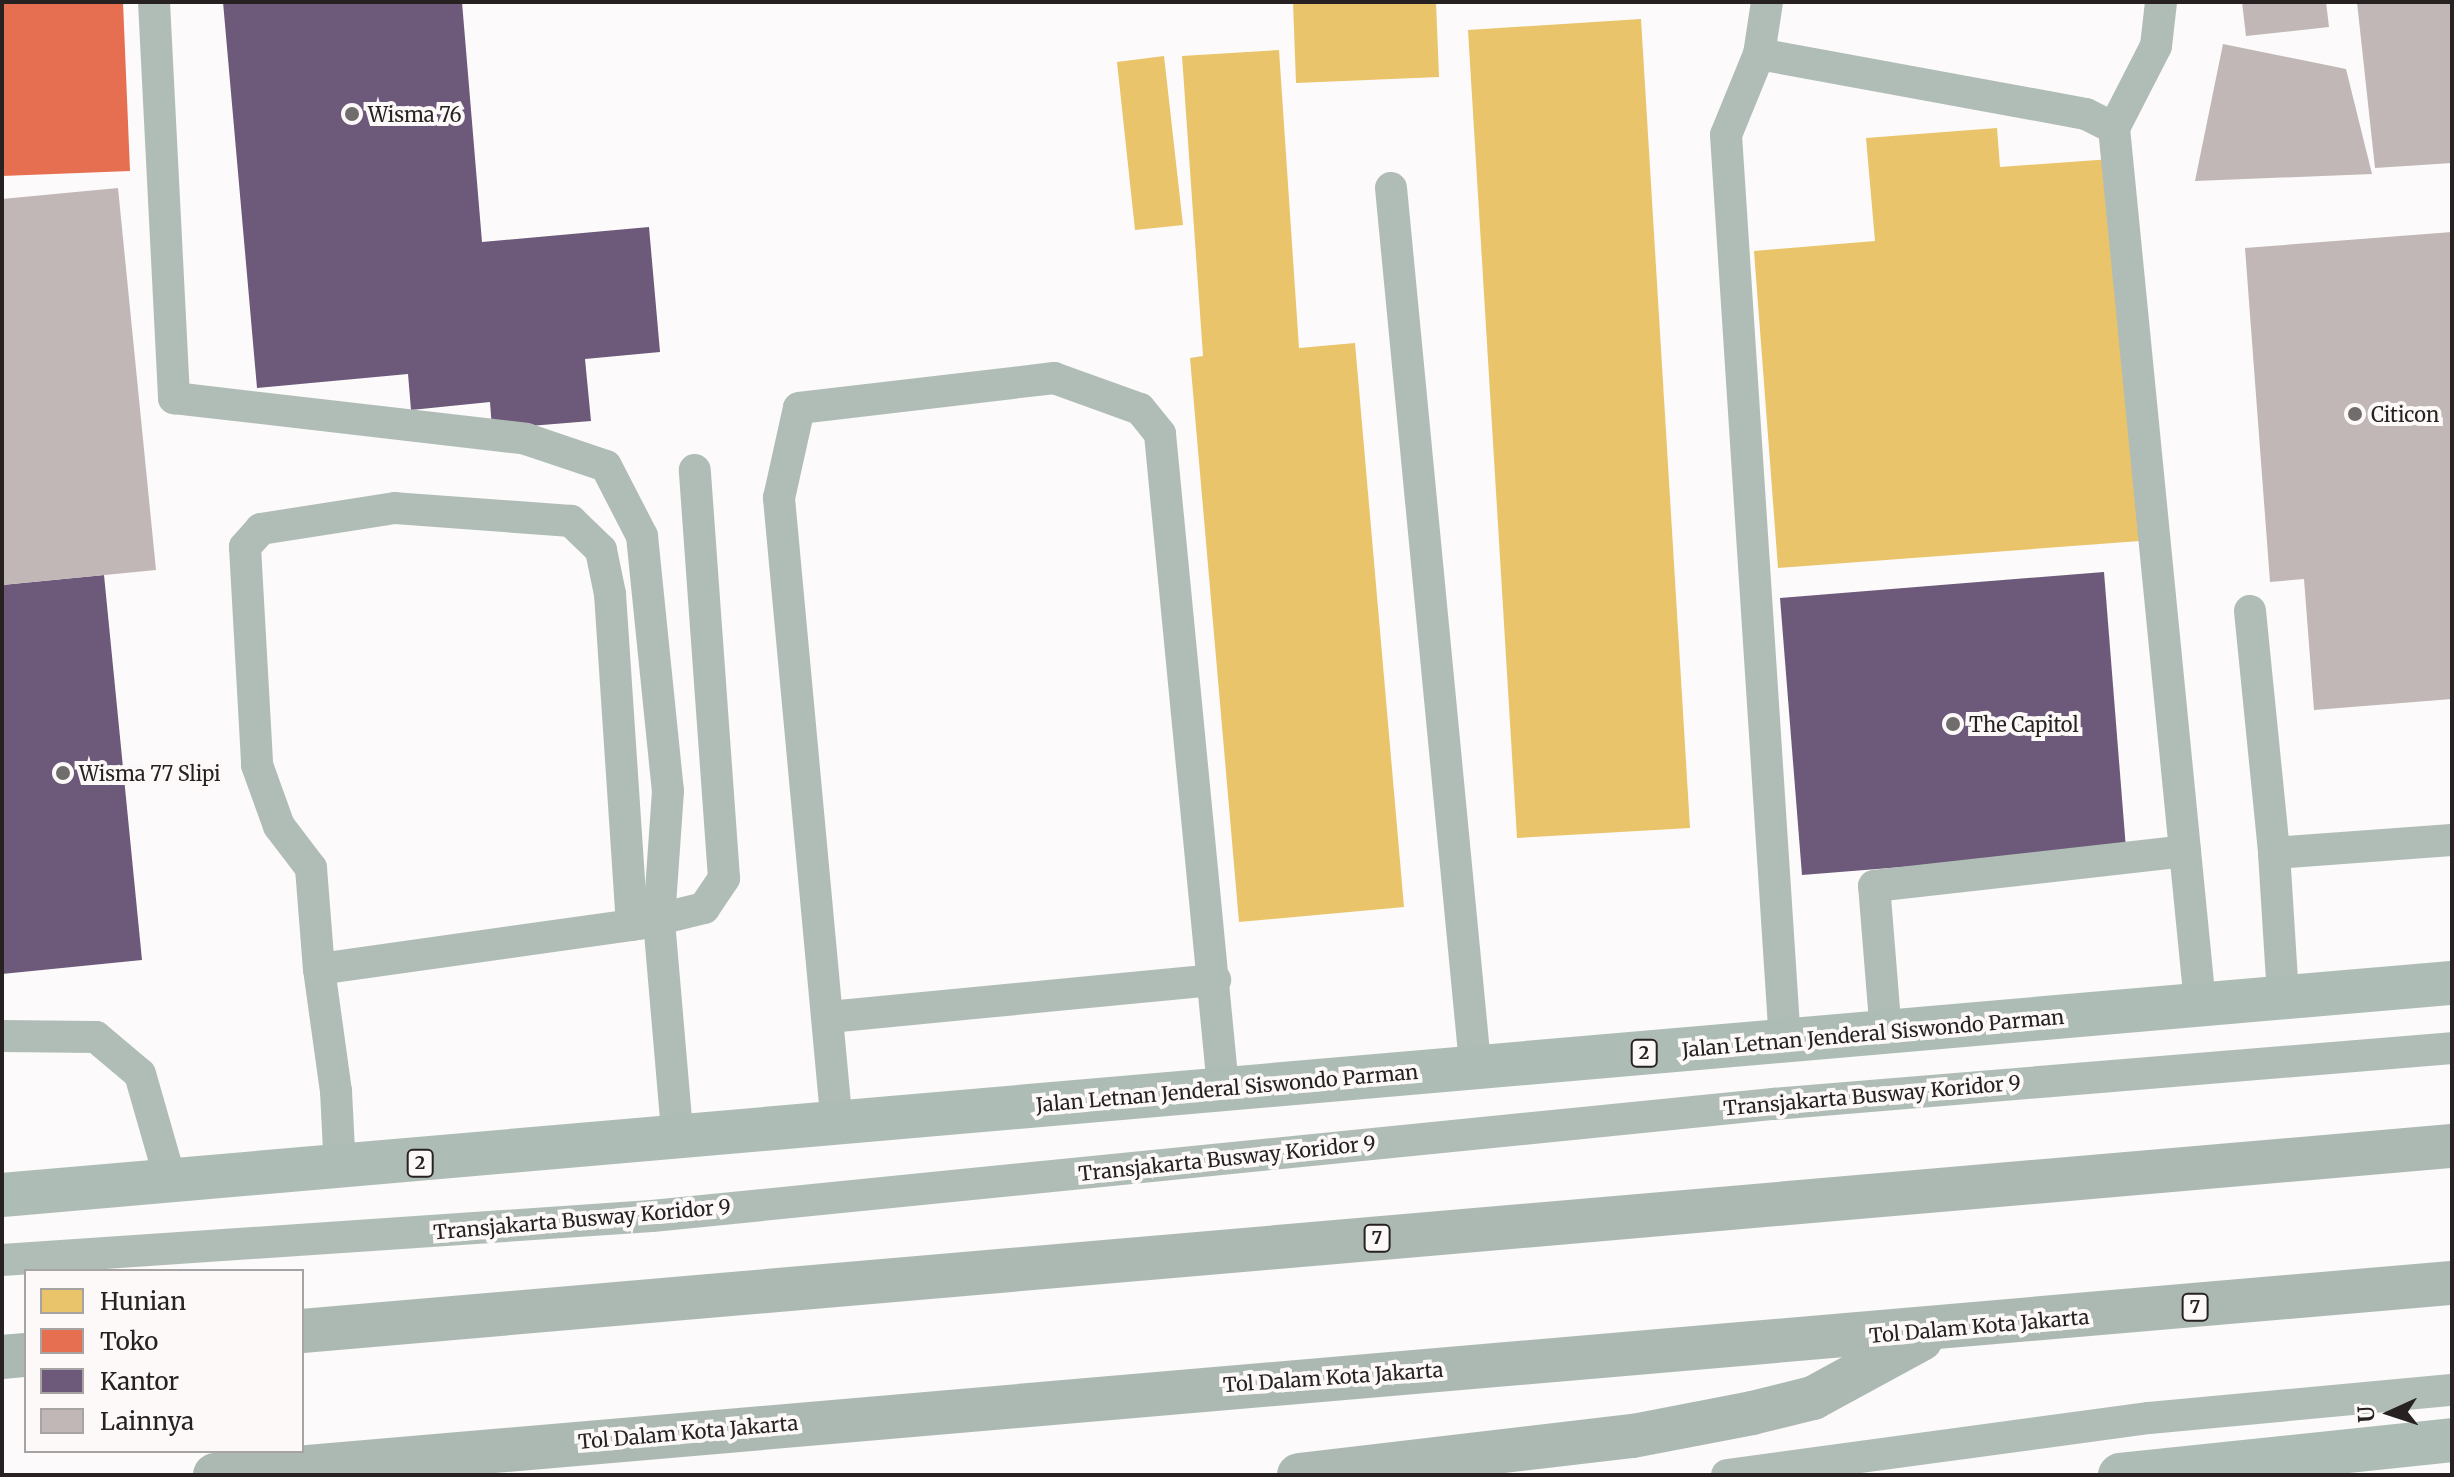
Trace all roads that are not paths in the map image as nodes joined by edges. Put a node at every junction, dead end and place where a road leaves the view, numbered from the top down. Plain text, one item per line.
1 (154, 2) edge
2 (1767, 2) edge
3 (2161, 2) edge
4 (1759, 54) junction
5 (2114, 128) junction
6 (1391, 188) dead end
7 (695, 470) dead end
8 (2250, 611) dead end
9 (2452, 840) edge
10 (2185, 851) junction
11 (2274, 853) junction
12 (646, 923) junction
13 (319, 969) junction
14 (1215, 980) junction
15 (2452, 983) edge
16 (2283, 996) junction
17 (2200, 1004) junction
18 (829, 1017) junction
19 (1886, 1034) junction
20 (2, 1036) edge
21 (1785, 1043) junction
22 (2452, 1048) edge
23 (1475, 1064) junction
24 (1223, 1087) junction
25 (837, 1126) junction
26 (678, 1141) junction
27 (2452, 1146) edge
28 (340, 1170) junction
29 (171, 1182) junction
30 (2, 1195) edge
31 (2, 1260) edge
32 (2452, 1283) edge
33 (304, 1331) edge
34 (1937, 1331) junction
35 (24, 1355) edge
36 (2, 1357) edge
37 (2452, 1390) edge
38 (2452, 1440) edge
39 (2240, 1469) edge
40 (215, 1475) edge
41 (1299, 1475) edge
42 (1727, 1475) edge
43 (2120, 1475) edge

1 - 12 lane
2 - 4 lane
3 - 5 lane
4 - 5 lane
4 - 21 lane
5 - 10 lane
6 - 23 lane
7 - 12 lane
8 - 11 lane
9 - 11 lane
10 - 17 lane
10 - 19 lane
11 - 16 lane
12 - 13 lane
12 - 13 lane
12 - 26 lane
13 - 28 lane
14 - 18 lane
14 - 18 lane
14 - 24 lane
15 - 16 highway, Jalan Letnan Jenderal Siswondo Parman / 2
16 - 17 highway, Jalan Letnan Jenderal Siswondo Parman / 2
17 - 19 highway, Jalan Letnan Jenderal Siswondo Parman / 2
18 - 25 lane
19 - 21 highway, Jalan Letnan Jenderal Siswondo Parman / 2
20 - 29 lane
21 - 23 highway, Jalan Letnan Jenderal Siswondo Parman / 2
22 - 31 lane, Transjakarta Busway Koridor 9
23 - 24 highway, Jalan Letnan Jenderal Siswondo Parman / 2
24 - 25 highway, Jalan Letnan Jenderal Siswondo Parman / 2
25 - 26 highway, Jalan Letnan Jenderal Siswondo Parman / 2
26 - 28 highway, Jalan Letnan Jenderal Siswondo Parman / 2
27 - 33 highway, 7
28 - 29 highway, Jalan Letnan Jenderal Siswondo Parman / 2
29 - 30 highway, Jalan Letnan Jenderal Siswondo Parman / 2
32 - 34 highway, Tol Dalam Kota Jakarta / 7
34 - 40 highway, Tol Dalam Kota Jakarta / 7
34 - 41 highway
35 - 36 highway
37 - 42 lane
38 - 39 highway
39 - 43 highway

